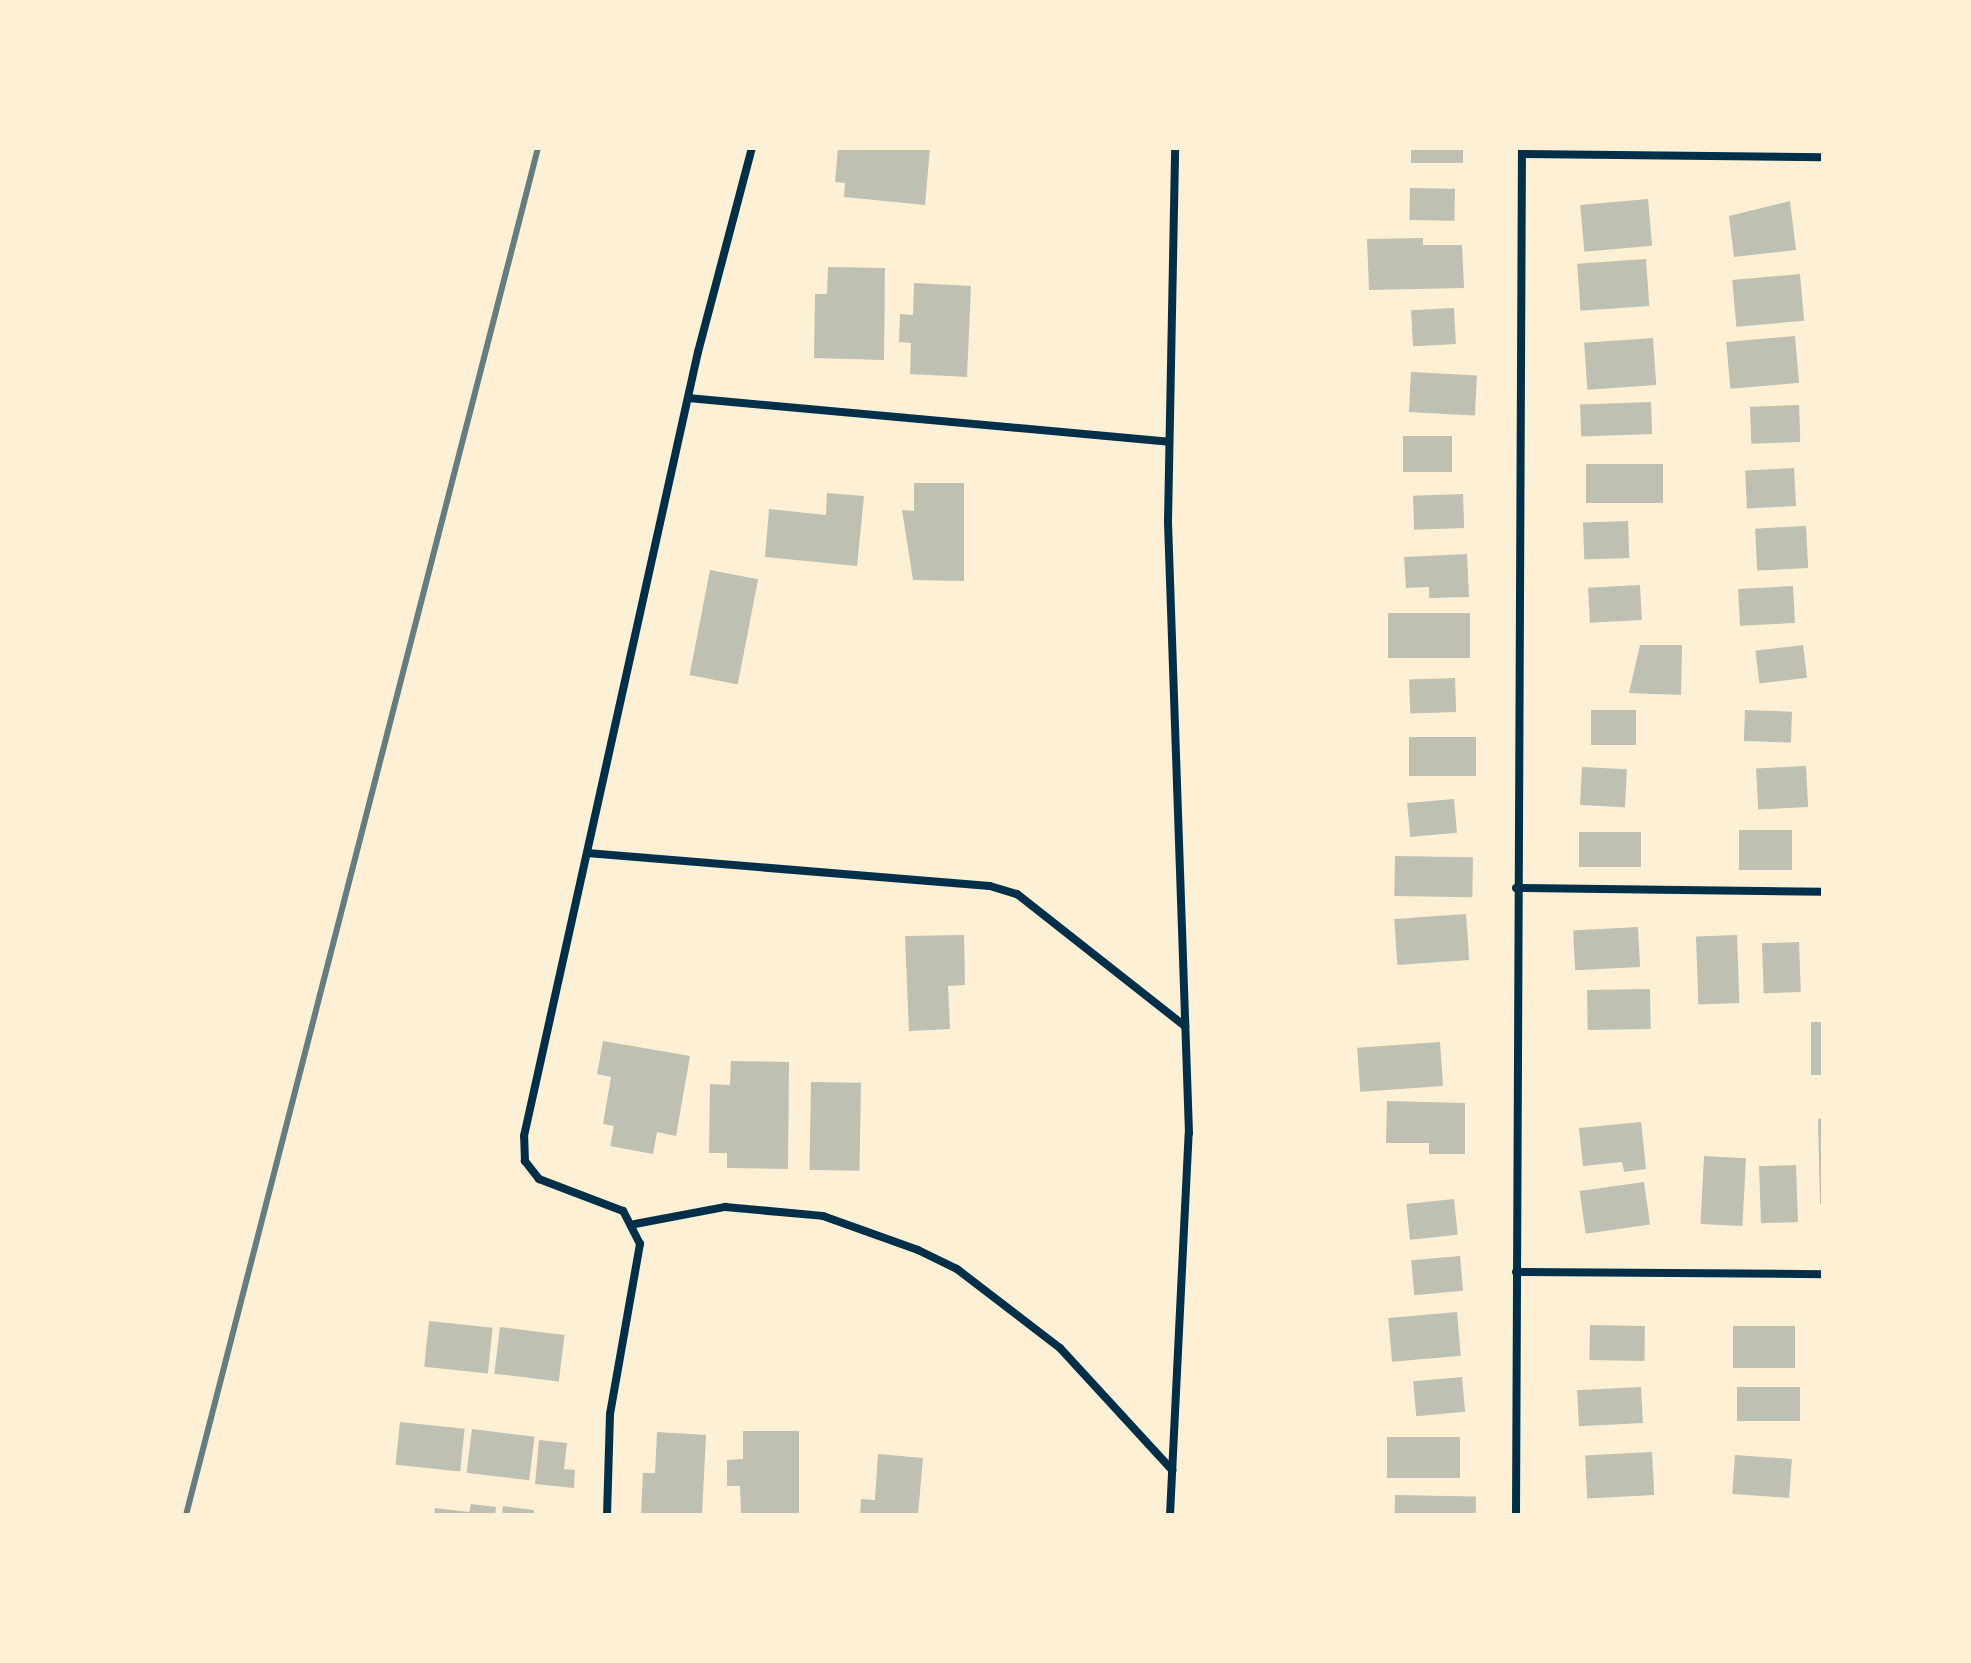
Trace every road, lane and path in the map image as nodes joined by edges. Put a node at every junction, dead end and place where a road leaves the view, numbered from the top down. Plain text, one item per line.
1 (752, 148) edge
2 (1175, 148) edge
3 (1522, 151) edge
4 (1823, 157) edge
5 (688, 398) junction
6 (1169, 442) junction
7 (587, 853) junction
8 (1516, 888) junction
9 (1823, 892) edge
10 (1185, 1026) junction
11 (635, 1224) junction
12 (1516, 1272) junction
13 (1823, 1274) edge
14 (1173, 1471) junction
15 (607, 1515) edge
16 (1170, 1515) edge
17 (1516, 1515) edge

1 - 5 street
2 - 6 street
3 - 4 street
3 - 8 street
5 - 6 street
5 - 7 street
6 - 10 street
7 - 10 street
7 - 11 street
8 - 9 street
8 - 12 street
10 - 14 street
11 - 14 street
11 - 15 street
12 - 13 street
12 - 17 street
14 - 16 street

